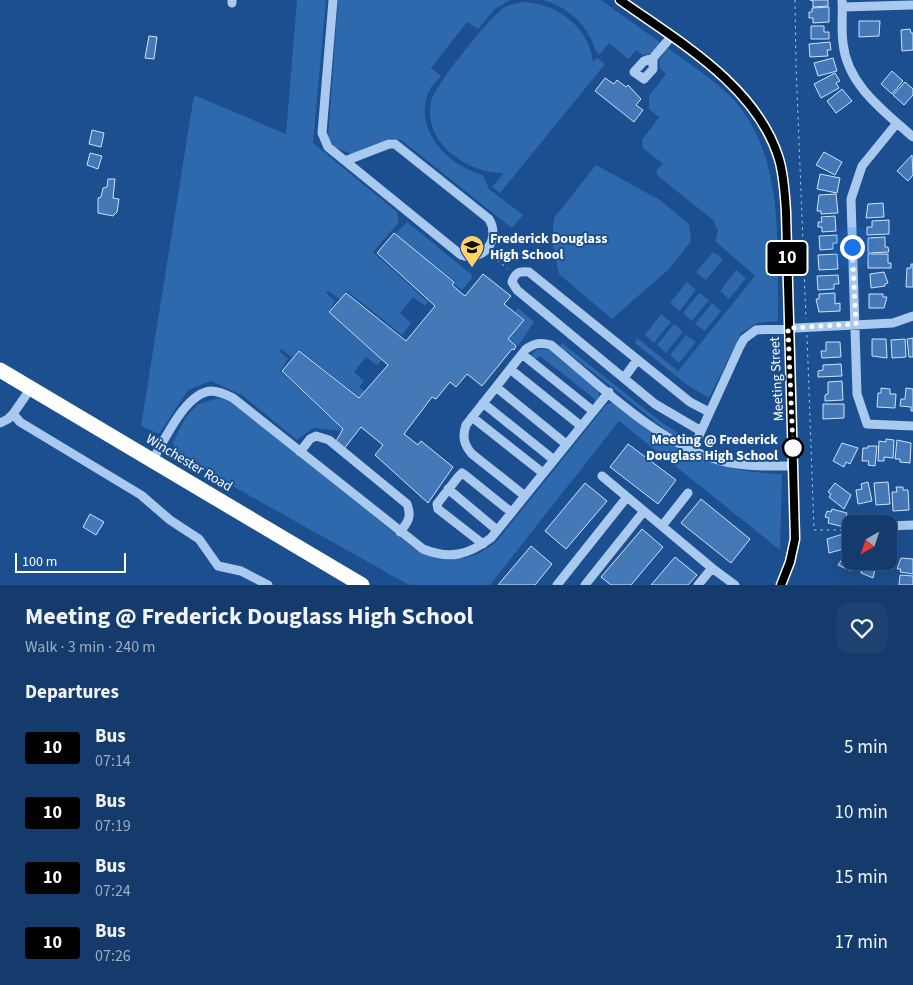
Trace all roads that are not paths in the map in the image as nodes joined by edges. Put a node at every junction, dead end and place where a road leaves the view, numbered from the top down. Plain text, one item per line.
1 (333, 0) edge
2 (620, 0) edge
3 (843, 4) edge
4 (912, 5) edge
5 (670, 36) junction
6 (653, 58) dead end
7 (897, 123) junction
8 (913, 137) edge
9 (345, 161) junction
10 (913, 316) edge
11 (856, 324) junction
12 (788, 328) junction
13 (522, 354) junction
14 (638, 360) junction
15 (510, 369) junction
16 (0, 370) edge
17 (624, 378) junction
18 (496, 387) junction
19 (31, 388) junction
20 (608, 392) junction
21 (483, 403) junction
22 (593, 411) junction
23 (710, 412) junction
24 (12, 414) junction
25 (472, 416) junction
26 (0, 423) edge
27 (581, 426) junction
28 (913, 426) edge
29 (700, 431) junction
30 (566, 444) junction
31 (692, 450) junction
32 (300, 452) junction
33 (152, 460) junction
34 (554, 460) junction
35 (794, 466) junction
36 (543, 473) junction
37 (602, 476) dead end
38 (448, 490) junction
39 (688, 493) dead end
40 (524, 496) junction
41 (627, 497) junction
42 (644, 511) junction
43 (511, 512) junction
44 (913, 525) edge
45 (662, 526) junction
46 (898, 526) edge
47 (497, 530) junction
48 (400, 532) junction
49 (483, 544) junction
50 (712, 568) junction
51 (262, 584) edge
52 (731, 584) edge
53 (362, 585) edge
54 (557, 585) edge
55 (585, 585) edge
56 (698, 585) edge
57 (781, 585) edge

1 - 9 street
2 - 5 street, Meeting Street
3 - 4 street
3 - 7 street
5 - 6 street
5 - 12 street, Meeting Street
7 - 8 street
7 - 11 street
9 - 9 street
10 - 11 street
11 - 12 street
11 - 28 street
12 - 23 street
12 - 35 street, Meeting Street
13 - 15 street
13 - 20 street
13 - 22 street
14 - 17 street
14 - 17 street
14 - 23 street
15 - 18 street
15 - 27 street
16 - 19 highway, Winchester Road
17 - 29 street
18 - 21 street
18 - 30 street
19 - 24 street
19 - 33 highway, Winchester Road
20 - 22 street
20 - 31 street
21 - 25 street
21 - 34 street
22 - 27 street
23 - 29 street
24 - 26 street
24 - 51 street
25 - 36 street
25 - 40 street
27 - 30 street
29 - 31 street
30 - 34 street
31 - 35 street
32 - 33 street
32 - 48 street
32 - 48 street
33 - 53 highway, Winchester Road
34 - 36 street
35 - 57 street, Meeting Street
36 - 40 street
37 - 41 street
38 - 43 street
38 - 47 street
38 - 49 street
39 - 45 street
40 - 43 street
41 - 42 street
41 - 54 street
42 - 45 street
42 - 55 street
43 - 47 street
44 - 46 street
45 - 50 street
47 - 49 street
48 - 49 street
50 - 52 street
50 - 56 street

